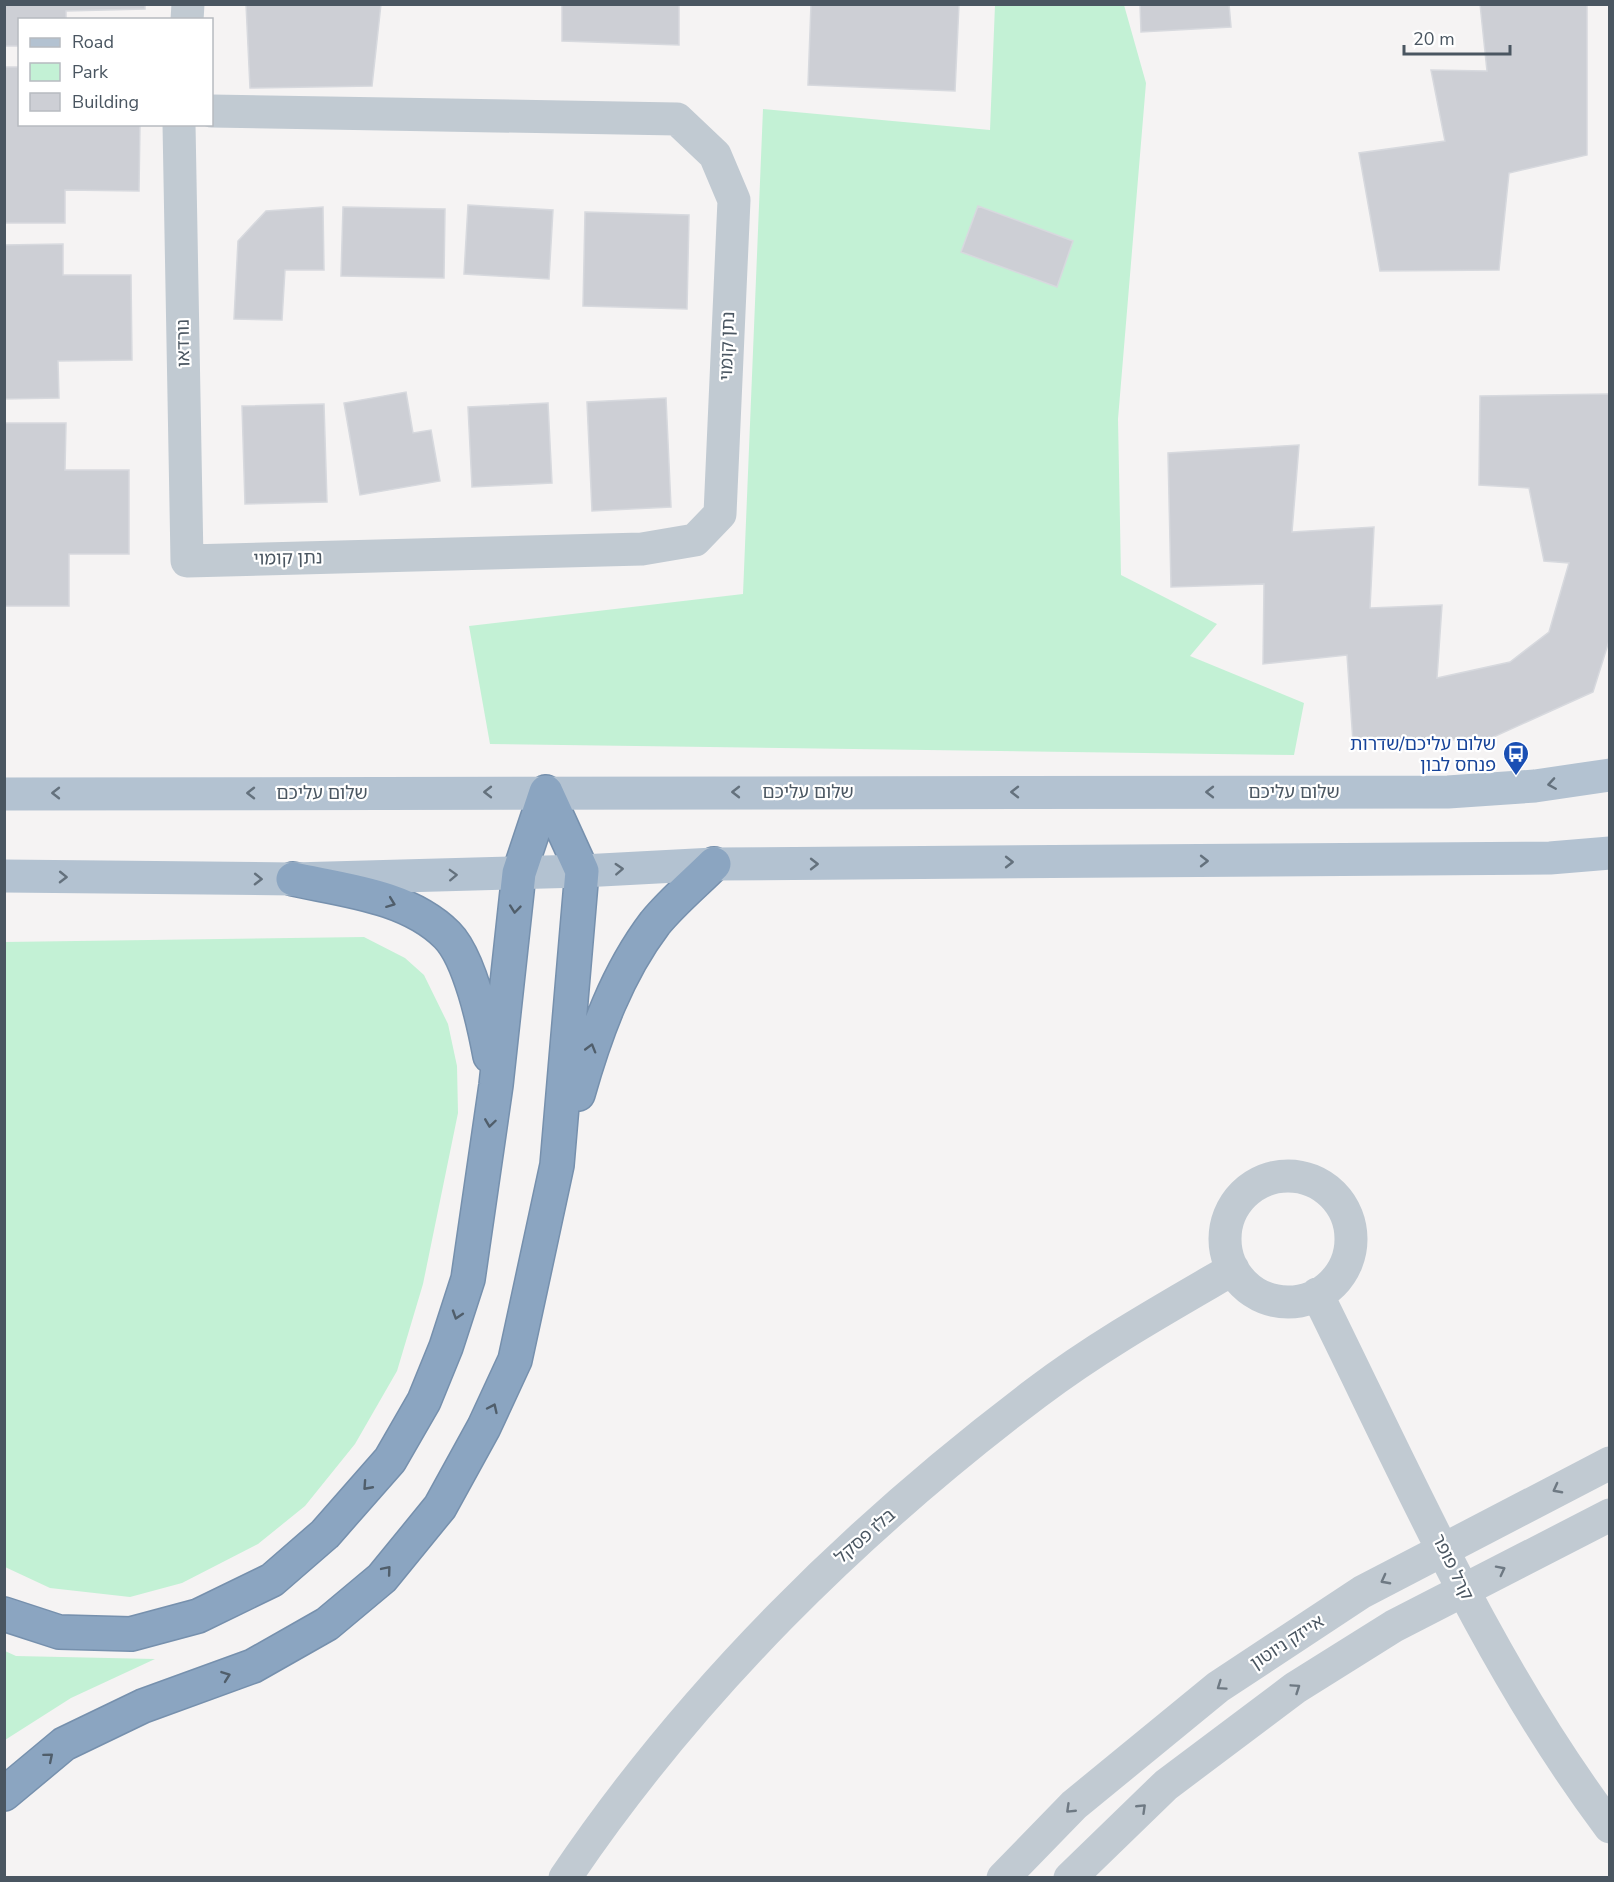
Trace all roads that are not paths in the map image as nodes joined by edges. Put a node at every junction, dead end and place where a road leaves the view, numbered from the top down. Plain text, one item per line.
1 (213, 111) edge
2 (179, 126) edge
3 (187, 561) joint
4 (1610, 775) edge
5 (546, 792) junction
6 (4, 794) edge
7 (1610, 853) edge
8 (1550, 858) junction
9 (714, 864) junction
10 (1610, 870) edge
11 (582, 871) junction
12 (519, 873) junction
13 (4, 876) edge
14 (293, 879) junction
15 (496, 1085) junction
16 (557, 1165) junction
17 (1233, 1269) junction
18 (1317, 1294) junction
19 (1610, 1463) edge
20 (1610, 1515) edge
21 (1444, 1549) junction
22 (1464, 1589) junction
23 (4, 1614) edge
24 (4, 1794) edge
25 (1610, 1827) edge
26 (565, 1878) edge
27 (1003, 1878) edge
28 (1070, 1878) edge

1 - 3 street, נתן קומוי
2 - 3 street, נורדאו
4 -> 5 main road, שלום עליכם
5 -> 6 main road, שלום עליכם
5 - 11 highway
5 - 12 highway
7 - 8 main road
9 -> 8 main road
8 - 10 main road
11 -> 9 main road
16 -> 9 highway
11 - 12 main road
11 - 16 highway
14 -> 12 main road
12 -> 15 highway
13 -> 14 main road
14 -> 15 highway
15 -> 23 highway
24 -> 16 highway
17 - 18 street
17 - 18 street
17 - 26 street, בלז פסקל
18 - 21 street, קרל פופר
19 -> 21 street, אייזק ניוטון
22 -> 20 street
21 - 22 street, קרל פופר
21 -> 27 street, אייזק ניוטון
22 - 25 street, קרל פופר
28 -> 22 street

